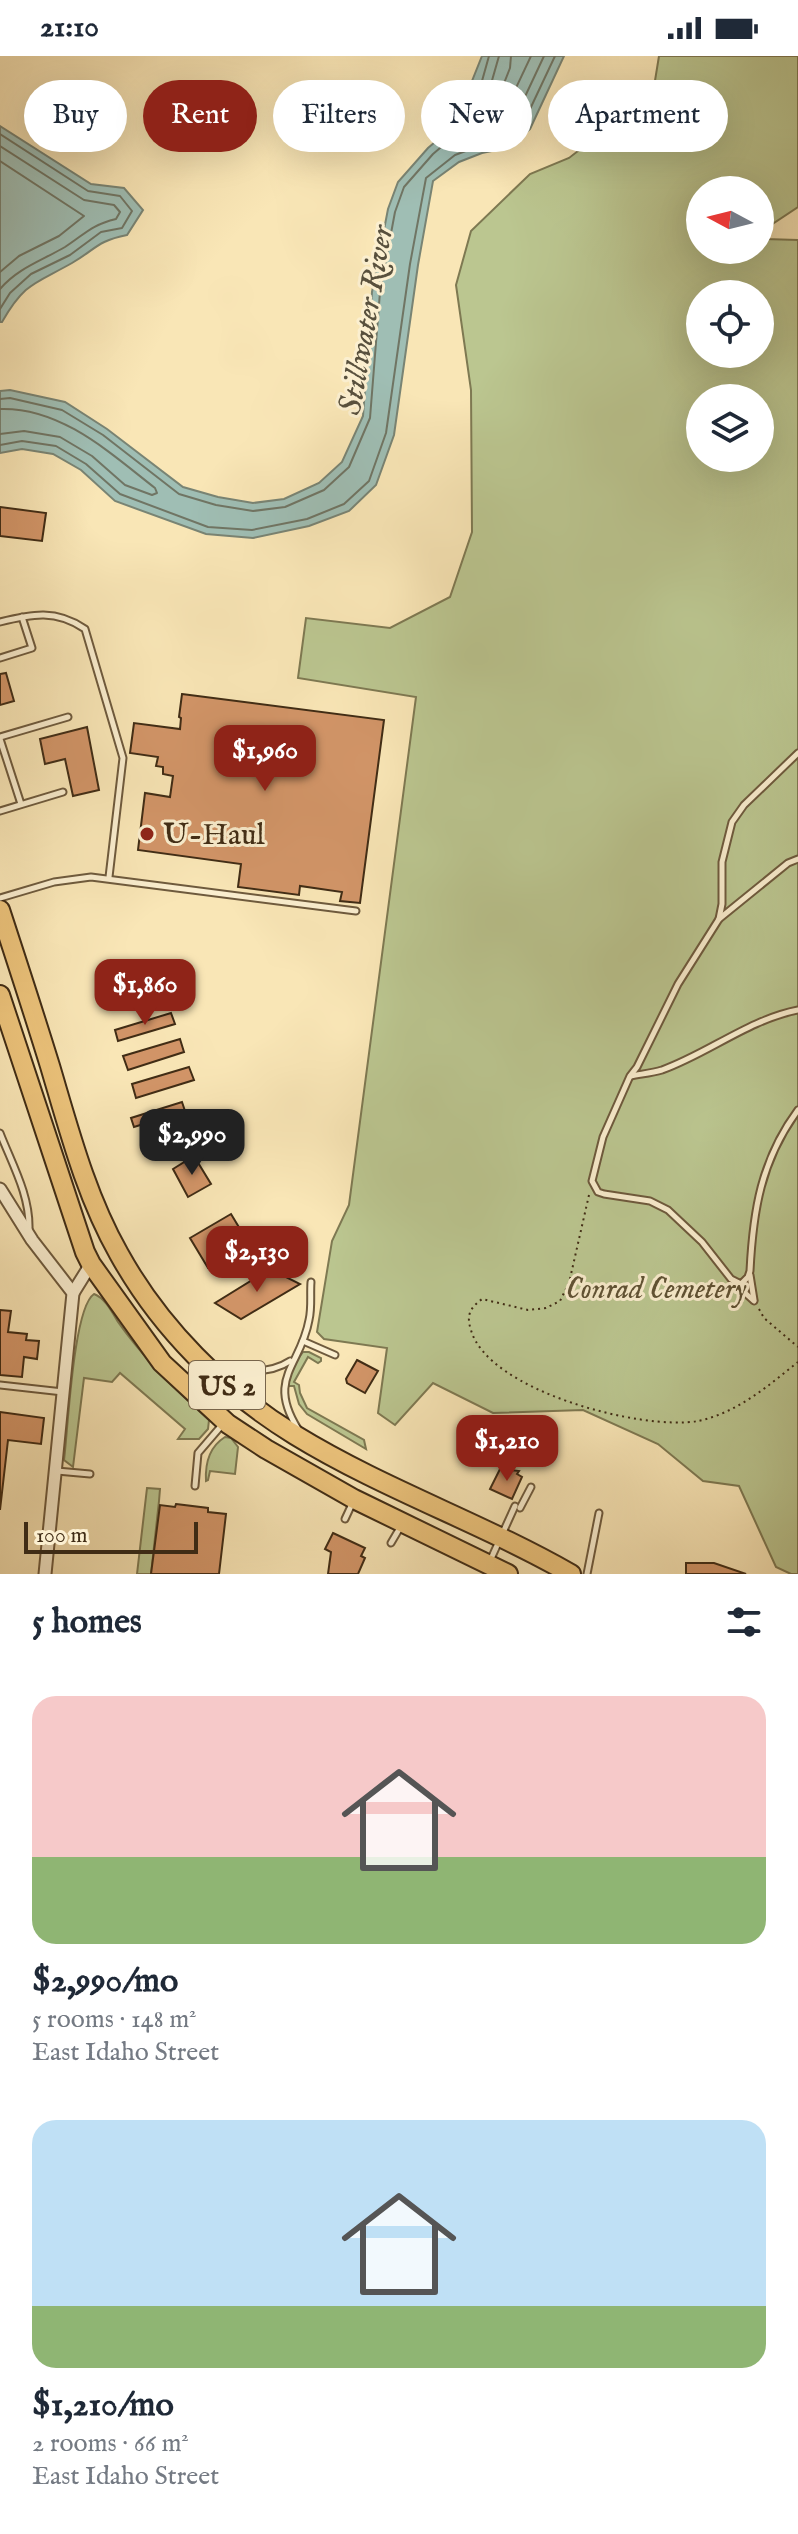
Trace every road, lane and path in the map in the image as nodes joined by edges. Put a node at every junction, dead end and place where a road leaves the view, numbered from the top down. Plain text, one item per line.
1 (22, 616) junction
2 (0, 622) edge
3 (0, 658) edge
4 (68, 717) dead end
5 (0, 738) edge
6 (798, 753) edge
7 (63, 792) dead end
8 (21, 804) junction
9 (0, 811) edge
10 (798, 859) edge
11 (109, 877) junction
12 (0, 898) edge
13 (0, 910) edge
14 (356, 911) dead end
15 (719, 919) junction
16 (0, 995) edge
17 (798, 1010) edge
18 (630, 1076) junction
19 (798, 1110) edge
20 (0, 1133) edge
21 (592, 1181) junction
22 (0, 1189) edge
23 (28, 1234) junction
24 (91, 1264) junction
25 (750, 1271) junction
26 (731, 1279) junction
27 (311, 1282) dead end
28 (73, 1293) junction
29 (754, 1301) junction
30 (303, 1341) junction
31 (798, 1347) edge
32 (335, 1355) dead end
33 (293, 1357) junction
34 (198, 1358) junction
35 (798, 1362) edge
36 (0, 1385) edge
37 (64, 1392) junction
38 (225, 1421) junction
39 (313, 1445) junction
40 (56, 1470) junction
41 (90, 1474) dead end
42 (195, 1486) dead end
43 (531, 1487) dead end
44 (354, 1499) junction
45 (599, 1513) dead end
46 (345, 1519) dead end
47 (402, 1524) junction
48 (500, 1539) junction
49 (391, 1543) dead end
50 (488, 1565) junction
51 (45, 1574) edge
52 (508, 1574) edge
53 (571, 1574) edge
54 (587, 1574) edge

1 - 2 lane
1 - 3 lane
1 - 11 lane
4 - 5 lane
5 - 8 lane
6 - 15 lane
7 - 8 lane
8 - 9 lane
10 - 15 lane
11 - 12 lane
11 - 14 lane
13 - 34 highway, US 2
15 - 18 lane
16 - 24 highway, US 2
17 - 18 lane
18 - 21 lane
19 - 25 lane
20 - 23 lane
21 - 26 lane
21 - 35 path
22 - 23 street
23 - 28 street
24 - 28 street
24 - 38 highway, US 2
25 - 26 lane
25 - 29 lane
26 - 29 lane
27 - 30 lane
28 - 37 street
29 - 31 path
30 - 32 lane
30 - 33 lane
33 - 34 lane
33 - 39 lane
34 - 39 highway, US 2
36 - 37 lane
37 - 40 street
38 - 42 lane
38 - 44 highway, US 2
39 - 48 highway, US 2
40 - 41 lane
40 - 51 street
43 - 48 lane
44 - 46 lane
44 - 47 highway, US 2
45 - 54 lane
47 - 49 lane
47 - 50 highway, US 2
48 - 50 lane
48 - 53 highway, US 2
50 - 52 highway, US 2

